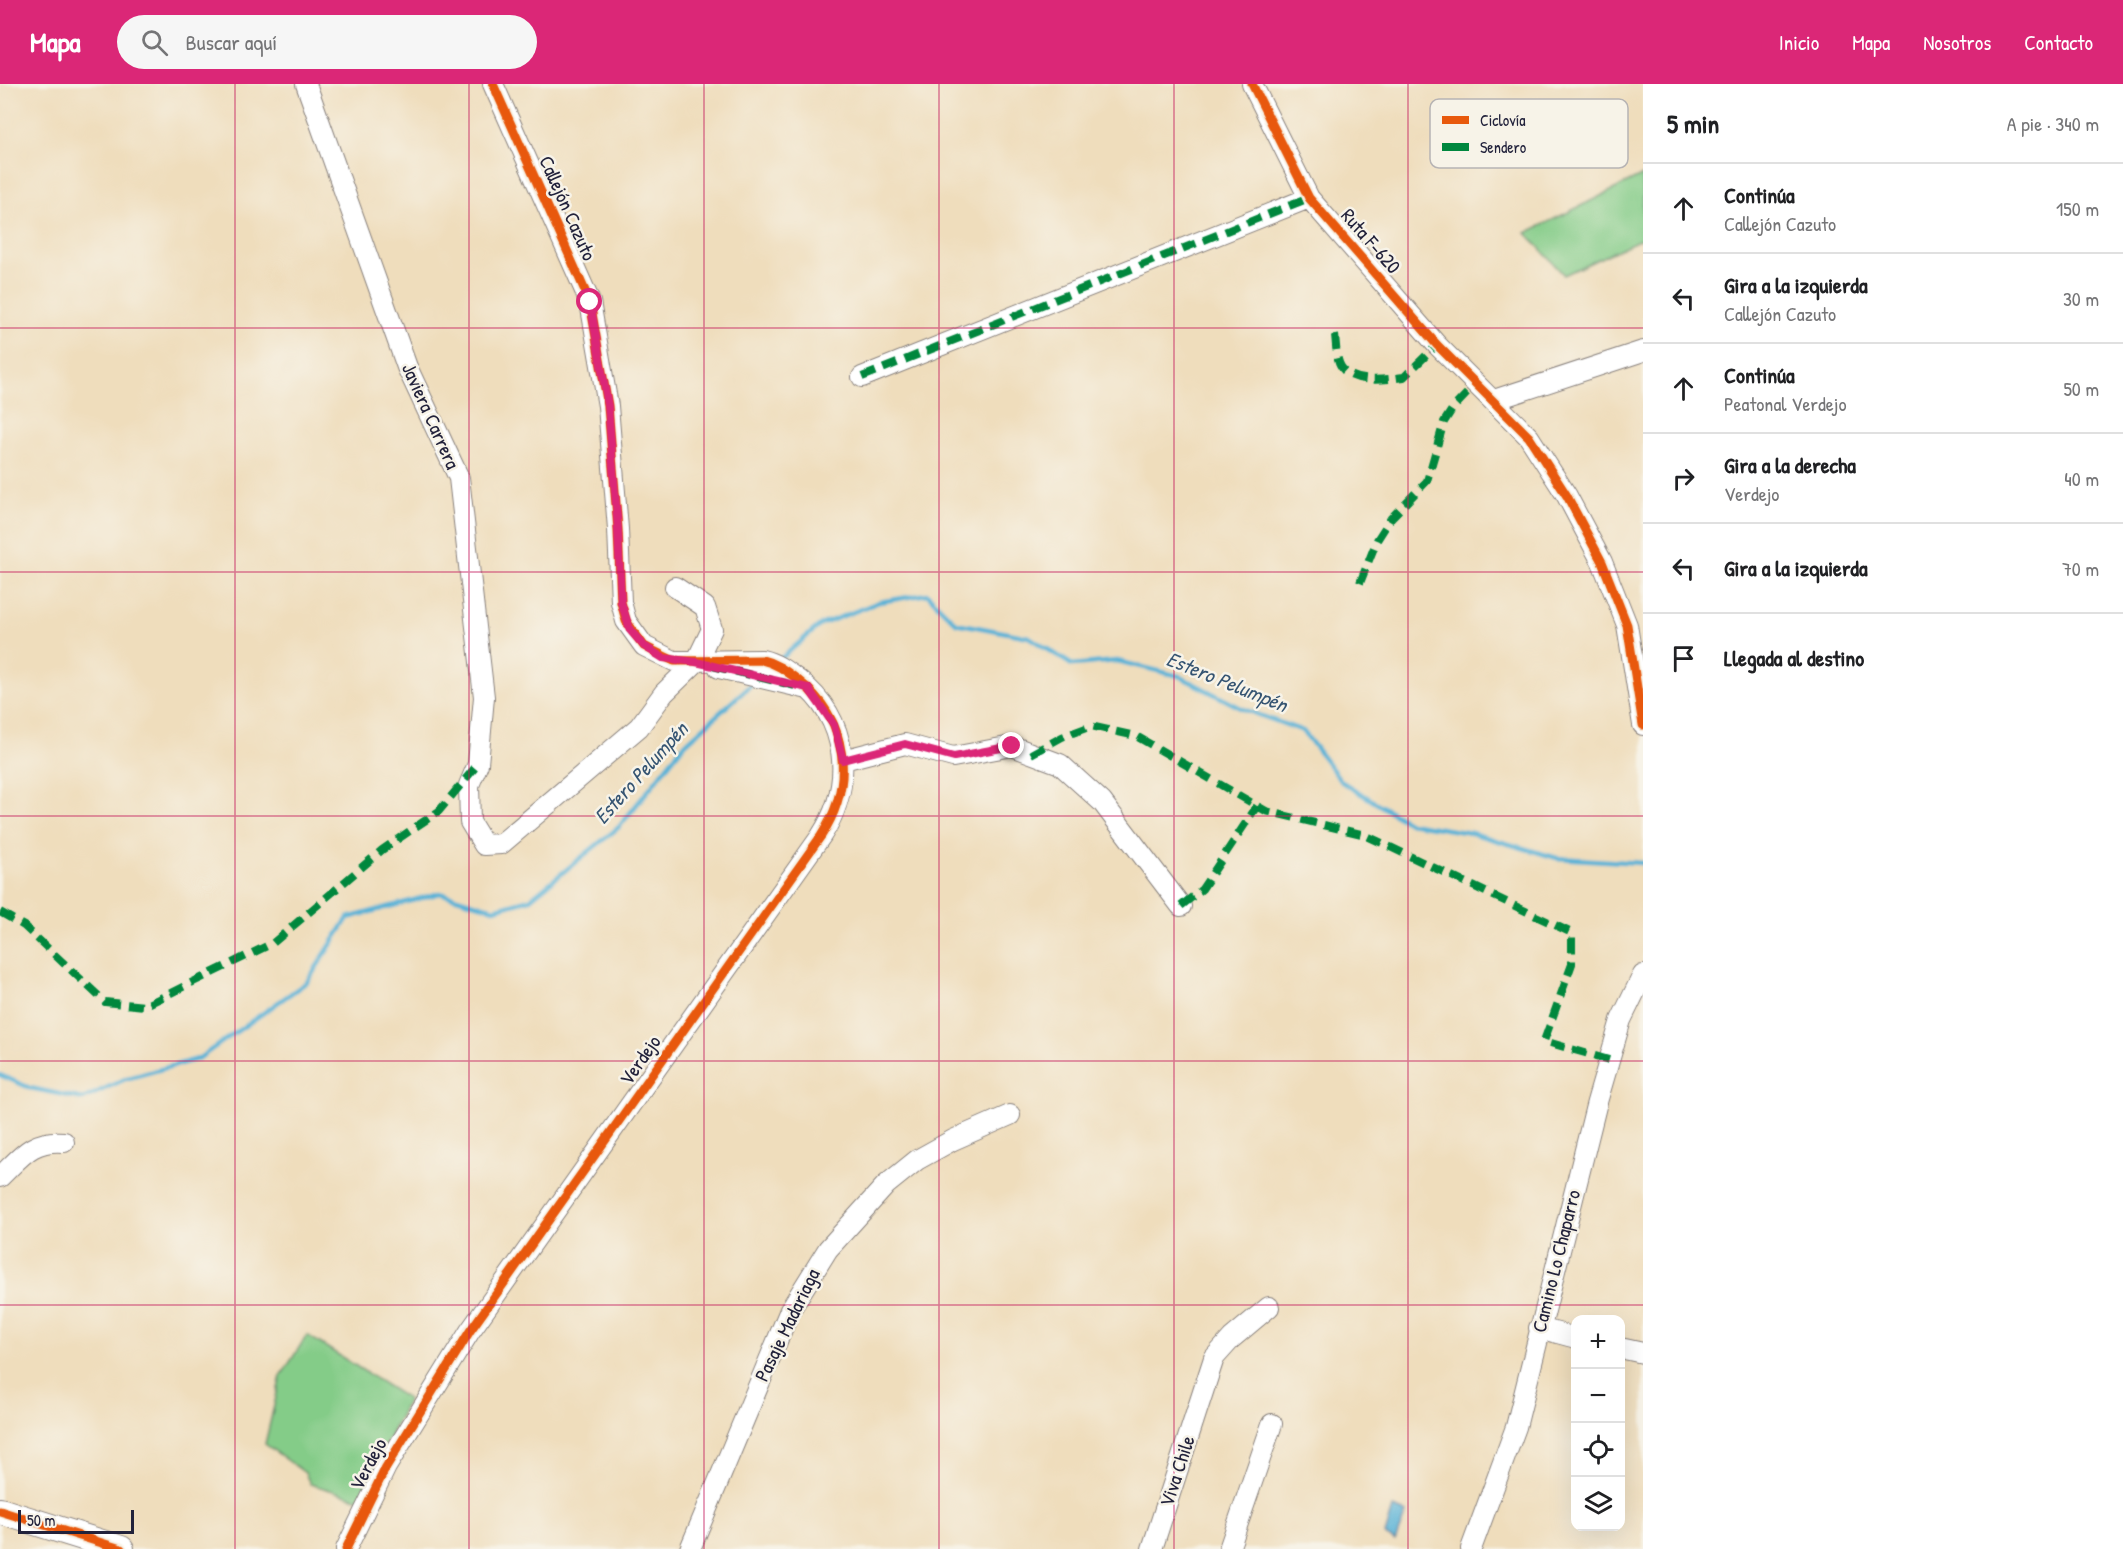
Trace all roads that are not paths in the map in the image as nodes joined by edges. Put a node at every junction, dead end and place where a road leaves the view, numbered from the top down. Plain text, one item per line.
1 (306, 84) edge
2 (493, 84) edge
3 (1252, 84) edge
4 (1309, 198) junction
5 (1643, 351) edge
6 (862, 377) dead end
7 (1494, 400) junction
8 (675, 587) dead end
9 (696, 662) junction
10 (808, 688) joint
11 (1643, 725) edge
12 (843, 760) junction
13 (1180, 906) dead end
14 (1643, 975) edge
15 (1010, 1115) dead end
16 (64, 1142) dead end
17 (0, 1177) edge
18 (1269, 1307) dead end
19 (1539, 1328) junction
20 (1571, 1337) edge
21 (1625, 1349) edge
22 (1643, 1353) edge
23 (1272, 1424) dead end
24 (0, 1511) edge
25 (121, 1549) edge
26 (346, 1549) edge
27 (690, 1549) edge
28 (1152, 1549) edge
29 (1229, 1549) edge
30 (1471, 1549) edge

1 - 9 street, Javiera Carrera
2 - 9 street, Callejón Cazuto
3 - 4 street, Ruta F-620
4 - 6 street
4 - 7 street, Ruta F-620
5 - 7 street
7 - 11 street
8 - 9 street
9 - 10 street, Callejón Cazuto
10 - 12 street, Verdejo
12 - 13 street
12 - 26 street, Verdejo
14 - 19 street, Camino Lo Chaparro
15 - 27 street, Pasaje Madariaga
16 - 17 street
18 - 28 street, Viva Chile
19 - 20 street
19 - 30 street, Camino Lo Chaparro
21 - 22 street
23 - 29 street
24 - 25 main road

